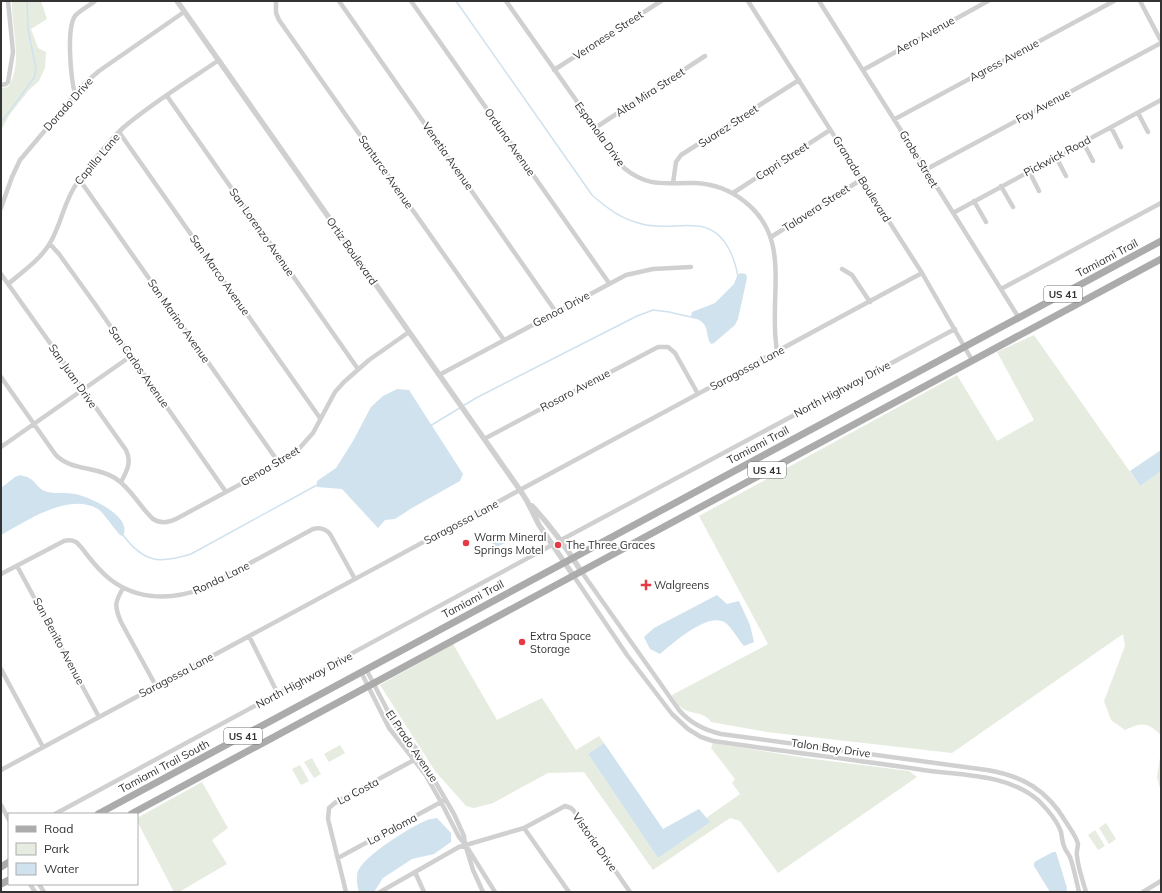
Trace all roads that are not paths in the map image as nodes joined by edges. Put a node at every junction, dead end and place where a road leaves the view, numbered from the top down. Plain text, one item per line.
1 (8, 1) edge
2 (95, 1) edge
3 (176, 1) edge
4 (276, 1) edge
5 (339, 1) edge
6 (411, 1) edge
7 (506, 1) edge
8 (661, 1) edge
9 (748, 1) edge
10 (819, 1) edge
11 (988, 1) edge
12 (1114, 1) edge
13 (1140, 1) edge
14 (184, 12) junction
15 (1161, 42) edge
16 (705, 56) dead end
17 (219, 60) junction
18 (554, 70) junction
19 (863, 70) junction
20 (799, 80) junction
21 (3, 85) edge
22 (75, 94) junction
23 (167, 96) junction
24 (1161, 100) edge
25 (1138, 112) junction
26 (895, 119) junction
27 (1111, 127) junction
28 (595, 128) junction
29 (830, 130) junction
30 (119, 132) junction
31 (1148, 132) dead end
32 (1083, 142) junction
33 (1120, 147) dead end
34 (1056, 157) junction
35 (1093, 161) dead end
36 (925, 170) junction
37 (1029, 171) junction
38 (1066, 176) dead end
39 (79, 179) junction
40 (862, 179) junction
41 (673, 183) junction
42 (1001, 186) junction
43 (1040, 191) dead end
44 (733, 193) junction
45 (974, 201) junction
46 (1161, 203) edge
47 (1013, 207) dead end
48 (1, 208) edge
49 (953, 213) junction
50 (986, 222) dead end
51 (771, 237) junction
52 (1161, 241) edge
53 (50, 244) junction
54 (1161, 259) edge
55 (691, 267) dead end
56 (842, 268) dead end
57 (1, 274) edge
58 (922, 274) junction
59 (8, 284) junction
60 (609, 284) junction
61 (1001, 289) junction
62 (870, 302) junction
63 (556, 312) junction
64 (1019, 318) junction
65 (955, 329) junction
66 (409, 332) junction
67 (504, 340) junction
68 (965, 347) junction
69 (777, 352) junction
70 (131, 356) junction
71 (972, 360) junction
72 (358, 369) junction
73 (439, 375) junction
74 (1, 377) edge
75 (83, 390) junction
76 (698, 394) junction
77 (320, 418) junction
78 (34, 424) junction
79 (484, 440) junction
80 (1, 447) edge
81 (279, 463) junction
82 (121, 482) junction
83 (520, 490) junction
84 (226, 492) junction
85 (527, 501) junction
86 (561, 540) junction
87 (552, 546) junction
88 (573, 558) junction
89 (564, 562) junction
90 (18, 566) junction
91 (581, 571) junction
92 (1, 574) edge
93 (573, 575) junction
94 (355, 579) junction
95 (124, 588) junction
96 (248, 636) junction
97 (1, 669) edge
98 (364, 671) junction
99 (371, 685) junction
100 (156, 686) junction
101 (278, 694) junction
102 (99, 717) junction
103 (397, 728) junction
104 (392, 732) junction
105 (43, 747) junction
106 (421, 757) junction
107 (415, 760) junction
108 (1, 770) edge
109 (446, 800) junction
110 (442, 802) junction
111 (1, 805) edge
112 (57, 813) edge
113 (100, 813) edge
114 (133, 813) edge
115 (8, 818) edge
116 (524, 828) junction
117 (1072, 832) junction
118 (1062, 836) junction
119 (465, 844) junction
120 (1078, 849) junction
121 (1067, 852) junction
122 (338, 858) junction
123 (415, 872) junction
124 (1161, 880) edge
125 (346, 892) edge
126 (380, 892) edge
127 (424, 892) edge
128 (483, 892) edge
129 (495, 892) edge
130 (569, 892) edge
131 (630, 892) edge
132 (1079, 892) edge
133 (1086, 892) edge
134 (1143, 892) edge

1 - 21 street
2 - 22 street
3 - 14 street, Ortiz Boulevard
4 - 67 street, Santurce Avenue
5 - 63 street, Venetia Avenue
6 - 60 street, Orduna Avenue
7 - 18 street, Espanola Drive
8 - 18 street, Veronese Street
9 - 20 street, Granada Boulevard
10 - 19 street, Grobe Street
11 - 19 street, Aero Avenue
12 - 26 street, Agress Avenue
13 - 15 street
14 - 17 street, Ortiz Boulevard
14 - 22 street, Dorado Drive
15 - 36 street, Fay Avenue
16 - 28 street, Alta Mira Street
17 - 23 street, Capilla Lane
17 - 66 street, Ortiz Boulevard
18 - 28 street, Espanola Drive
19 - 26 street, Grobe Street
20 - 29 street, Granada Boulevard
20 - 41 street, Suarez Street
22 - 48 street, Dorado Drive
23 - 30 street, Capilla Lane
23 - 72 street, San Lorenzo Avenue
24 - 25 street, Pickwick Road
25 - 27 street, Pickwick Road
25 - 31 street
26 - 36 street, Grobe Street
27 - 32 street, Pickwick Road
27 - 33 street
28 - 41 street, Espanola Drive
29 - 40 street, Granada Boulevard
29 - 44 street, Capri Street
30 - 39 street, Capilla Lane
30 - 77 street, San Marco Avenue
32 - 34 street, Pickwick Road
32 - 35 street
34 - 37 street, Pickwick Road
34 - 38 street
36 - 49 street, Grobe Street
37 - 42 street, Pickwick Road
37 - 43 street
39 - 53 street, Capilla Lane
39 - 81 street, San Marino Avenue
40 - 51 street, Talavera Street
40 - 58 street, Granada Boulevard
41 - 44 street, Espanola Drive
42 - 45 street, Pickwick Road
42 - 47 street
44 - 51 street, Espanola Drive
45 - 49 street, Pickwick Road
45 - 50 street
46 - 61 street, Tamiami Trail
49 - 61 street, Grobe Street
51 - 69 street, Espanola Drive
52 - 64 main road, Tamiami Trail / US 41
53 - 59 street, Capilla Lane
53 - 70 street, San Carlos Avenue
54 - 71 main road, US 41
55 - 60 street, Genoa Drive
56 - 62 street
57 - 59 street, San Juan Drive
58 - 62 street, Saragossa Lane
58 - 65 street, Granada Boulevard
59 - 75 street, San Juan Drive
60 - 63 street, Genoa Drive
61 - 64 street, Grobe Street
62 - 69 street, Saragossa Lane
63 - 67 street, Genoa Drive
64 - 68 main road, Tamiami Trail / US 41
65 - 68 street, Granada Boulevard
65 - 86 street, North Highway Drive
66 - 72 street, Genoa Street
66 - 73 street, Ortiz Boulevard
67 - 73 street, Genoa Drive
68 - 71 street, Granada Boulevard
68 - 88 main road, Tamiami Trail / US 41
69 - 76 street, Saragossa Lane
70 - 75 street
70 - 84 street, San Carlos Avenue
71 - 91 main road, US 41
72 - 77 street, Genoa Street
73 - 79 street, Ortiz Boulevard
74 - 78 street
75 - 78 street
75 - 82 street, San Juan Drive
76 - 79 street, Rosaro Avenue
76 - 83 street, Saragossa Lane
77 - 81 street, Genoa Street
78 - 80 street
78 - 82 street
79 - 83 street, Ortiz Boulevard
81 - 84 street, Genoa Street
82 - 84 street, Genoa Street
83 - 85 street, Ortiz Boulevard
83 - 94 street, Saragossa Lane
85 - 86 street, Ortiz Boulevard
85 - 87 street, Ortiz Boulevard
86 - 88 street, Ortiz Boulevard
87 - 89 street, Ortiz Boulevard
87 - 101 street, North Highway Drive
88 - 89 main road, Tamiami Trail / US 41
88 - 91 street, Ortiz Boulevard
89 - 93 street, Ortiz Boulevard
89 - 98 main road, Tamiami Trail / US 41
90 - 92 street
90 - 95 street, Ronda Lane
90 - 102 street, San Benito Avenue
91 - 93 main road, US 41
91 - 117 street, Talon Bay Drive
93 - 99 main road, US 41
93 - 118 street, Talon Bay Drive
94 - 95 street, Ronda Lane
94 - 96 street, Saragossa Lane
95 - 100 street
96 - 100 street, Saragossa Lane
96 - 101 street
97 - 105 street
98 - 99 street
98 - 113 main road, Tamiami Trail South / US 41
99 - 103 street, El Prado Avenue
99 - 104 street
99 - 114 main road, US 41
100 - 102 street, Saragossa Lane
101 - 112 street, North Highway Drive
102 - 105 street, Saragossa Lane
103 - 104 street
103 - 106 street, El Prado Avenue
104 - 107 street
105 - 108 street, Saragossa Lane
106 - 107 street, La Costa
106 - 109 street, El Prado Avenue
107 - 110 street
107 - 122 street, La Costa
109 - 110 street, La Paloma
109 - 119 street, El Prado Avenue
110 - 119 street
110 - 122 street, La Paloma
111 - 115 street
116 - 119 street, Vistoria Drive
116 - 130 street
116 - 131 street, Vistoria Drive
117 - 118 street
117 - 120 street, Talon Bay Drive
118 - 121 street, Talon Bay Drive
119 - 123 street, Vistoria Drive
119 - 128 street
119 - 129 street
120 - 121 street
120 - 133 street, Talon Bay Drive
121 - 132 street, Talon Bay Drive
122 - 125 street, La Costa
123 - 126 street, Vistoria Drive
123 - 127 street
124 - 134 street

